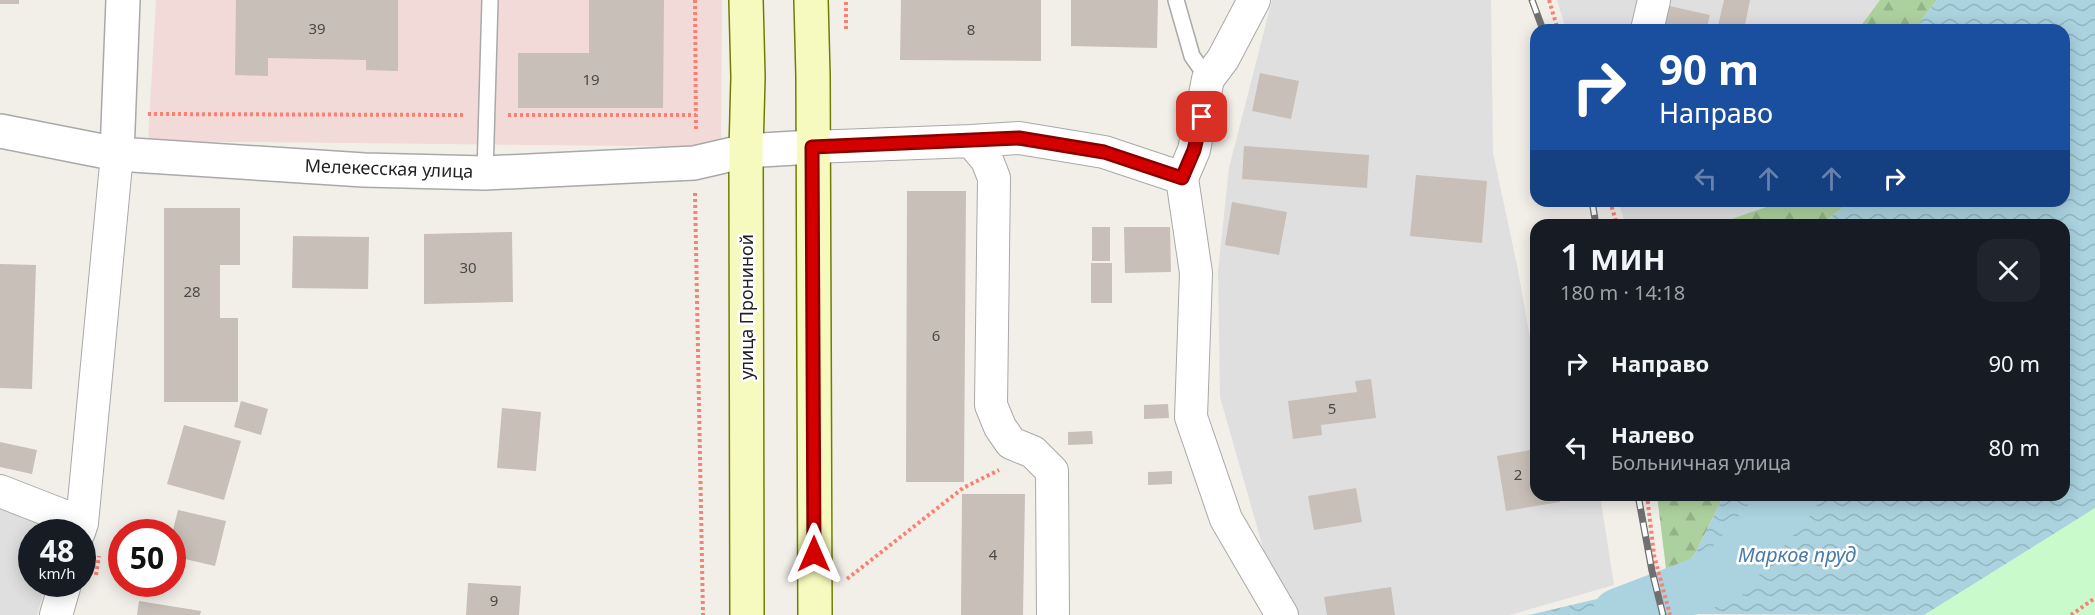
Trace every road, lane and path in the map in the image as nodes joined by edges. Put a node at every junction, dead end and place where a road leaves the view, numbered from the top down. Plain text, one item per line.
1 (123, 0) edge
2 (490, 0) edge
3 (695, 0) edge
4 (746, 0) edge
5 (811, 0) edge
6 (1176, 0) edge
7 (1254, 0) edge
8 (1549, 0) edge
9 (1654, 0) edge
10 (1556, 24) edge
11 (1648, 24) edge
12 (1208, 79) junction
13 (142, 114) dead end
14 (488, 115) junction
15 (696, 115) junction
16 (0, 131) edge
17 (971, 141) junction
18 (812, 147) junction
19 (746, 151) junction
20 (117, 154) junction
21 (694, 163) junction
22 (485, 173) junction
23 (1182, 178) junction
24 (1033, 452) junction
25 (0, 491) edge
26 (1648, 501) edge
27 (61, 519) edge
28 (82, 519) edge
29 (844, 581) dead end
30 (61, 597) edge
31 (2095, 598) edge
32 (56, 615) edge
33 (703, 615) edge
34 (747, 615) edge
35 (815, 615) edge
36 (1053, 615) edge
37 (1282, 615) edge
38 (1670, 615) edge
39 (2072, 615) edge

1 - 20 street
2 - 14 lane
3 - 15 path
4 - 19 main road, улица Прониной
5 - 18 main road
6 - 12 lane
7 - 12 street
8 - 10 path
9 - 11 street
12 - 23 street
13 - 14 path
14 - 15 path
14 - 22 lane
15 - 21 path
16 - 20 street, Мелекесская улица
17 - 18 street
17 - 23 street
17 - 24 street
18 - 19 street, Мелекесская улица
18 - 35 main road
19 - 21 street, Мелекесская улица
19 - 34 main road, улица Прониной
20 - 22 street, Мелекесская улица
20 - 28 street
21 - 22 street, Мелекесская улица
21 - 33 path
23 - 37 street
24 - 29 path
24 - 36 street
25 - 27 street
26 - 38 path
30 - 32 street
31 - 39 path

